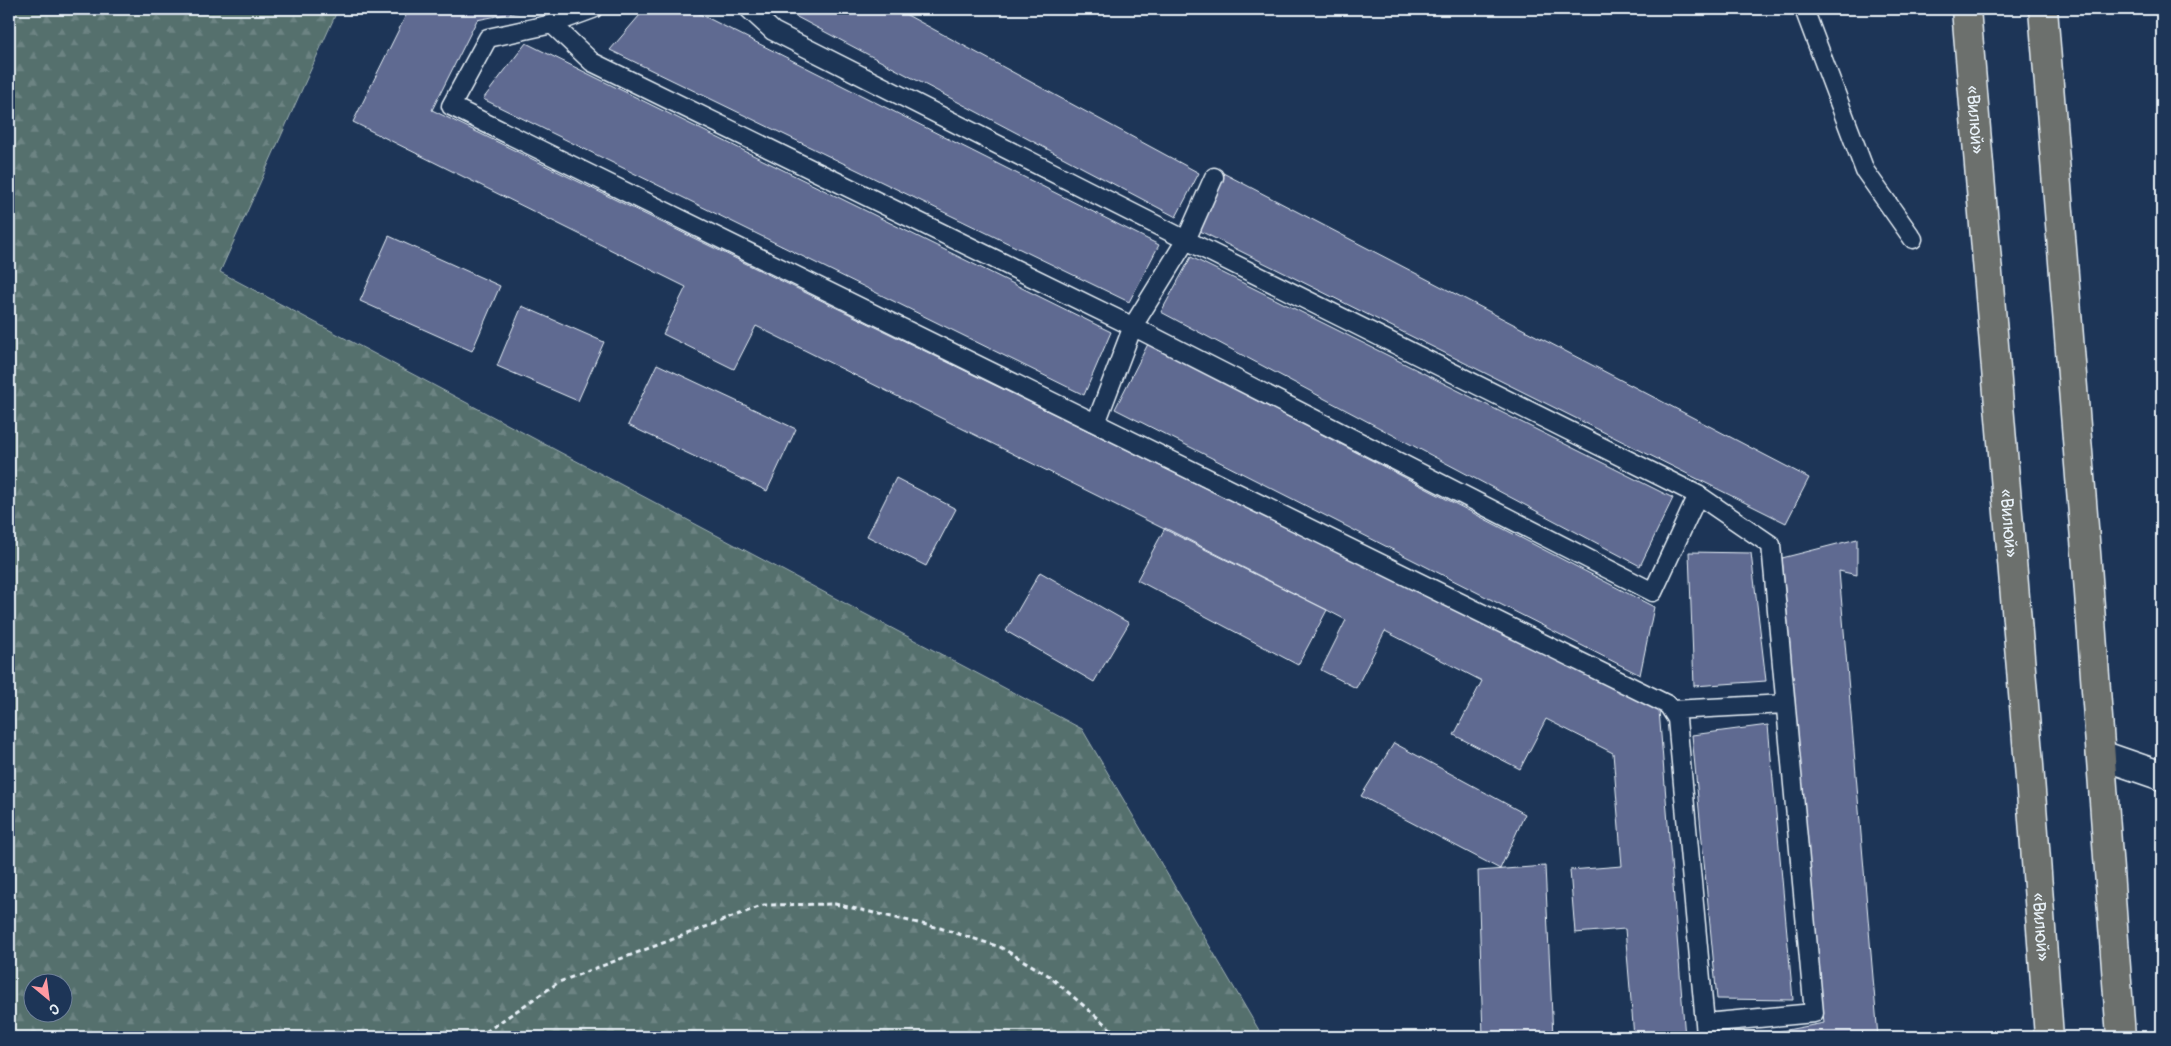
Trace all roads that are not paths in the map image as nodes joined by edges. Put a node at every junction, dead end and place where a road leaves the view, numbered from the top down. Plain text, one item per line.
1 (593, 9) edge
2 (1804, 9) edge
3 (1966, 9) edge
4 (2043, 9) edge
5 (753, 10) edge
6 (552, 24) junction
7 (1214, 177) dead end
8 (1913, 238) dead end
9 (1186, 240) junction
10 (1133, 326) junction
11 (1096, 423) junction
12 (1698, 495) junction
13 (1785, 704) junction
14 (1672, 710) junction
15 (2100, 755) junction
16 (2162, 776) edge
17 (1706, 1030) edge
18 (2049, 1037) edge
19 (2121, 1037) edge

1 - 6 lane
2 - 8 lane
3 - 18 highway, «Вилюй»
4 - 15 highway
5 - 9 lane
6 - 10 lane
6 - 11 lane
7 - 9 lane
9 - 10 lane
9 - 12 lane
10 - 11 lane
10 - 12 lane
11 - 14 lane
12 - 13 lane
13 - 14 lane
13 - 17 lane
14 - 17 lane
15 - 16 street
15 - 19 highway

